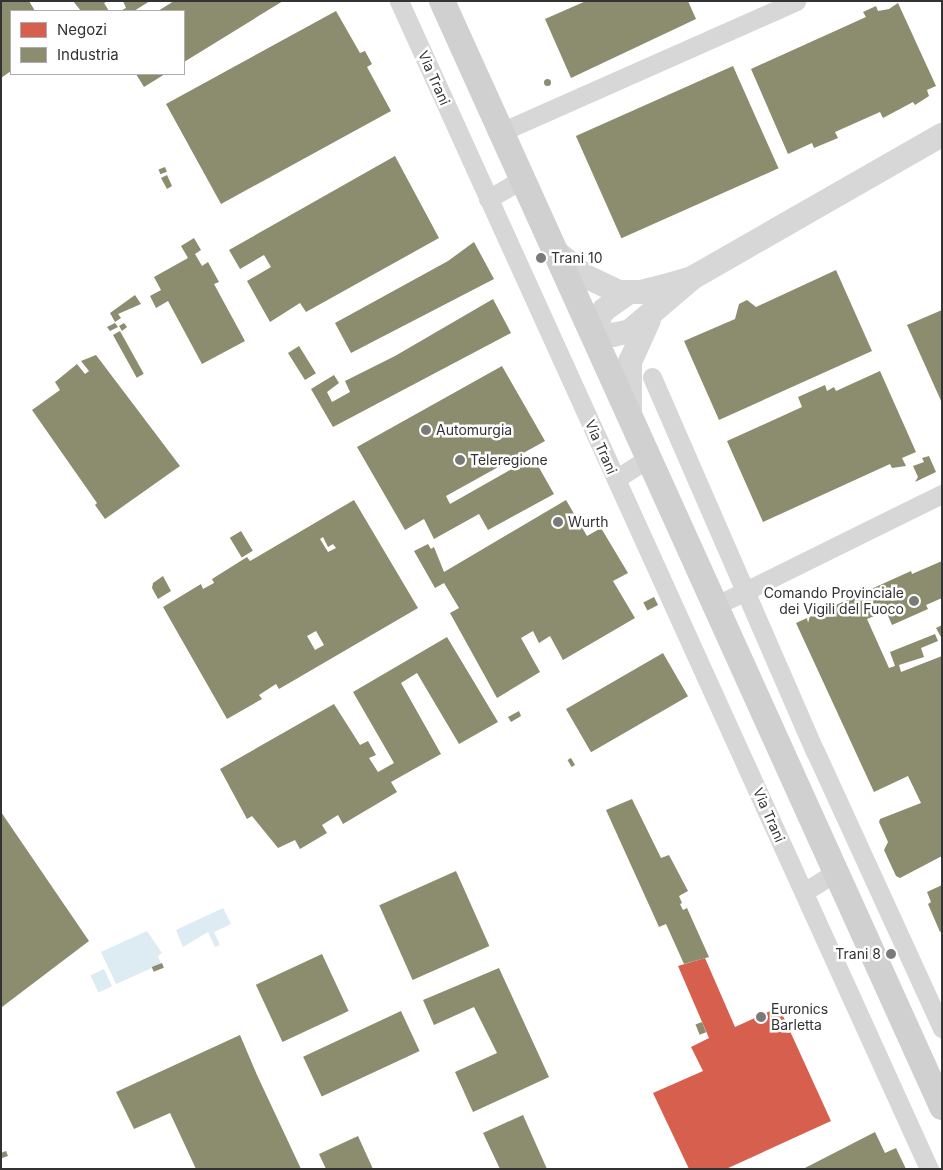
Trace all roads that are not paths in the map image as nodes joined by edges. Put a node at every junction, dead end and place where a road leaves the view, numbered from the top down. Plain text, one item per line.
1 (399, 1) edge
2 (442, 1) edge
3 (796, 1) edge
4 (501, 132) junction
5 (942, 135) edge
6 (522, 180) junction
7 (488, 199) junction
8 (553, 248) junction
9 (692, 278) junction
10 (628, 293) junction
11 (654, 312) junction
12 (592, 331) junction
13 (652, 377) dead end
14 (630, 414) junction
15 (650, 457) junction
16 (616, 479) junction
17 (942, 494) edge
18 (746, 590) junction
19 (715, 606) junction
20 (836, 872) junction
21 (804, 892) junction
22 (890, 915) junction
23 (863, 932) junction
24 (942, 1028) edge
25 (942, 1107) edge
26 (929, 1169) edge

1 - 7 street, Via Trani
2 - 4 main road
3 - 4 street
4 - 6 main road
5 - 9 street
6 - 7 street
6 - 8 main road
7 - 16 street, Via Trani
8 - 10 street
8 - 12 main road
9 - 10 street
9 - 11 street
10 - 12 street
11 - 12 street
11 - 14 street
12 - 14 main road
13 - 18 street
14 - 15 main road
15 - 16 street
15 - 19 main road
16 - 21 street, Via Trani
17 - 18 street
18 - 19 street
18 - 22 street
19 - 20 main road
20 - 21 street
20 - 23 main road
21 - 26 street, Via Trani
22 - 23 street
22 - 24 street
23 - 25 main road

